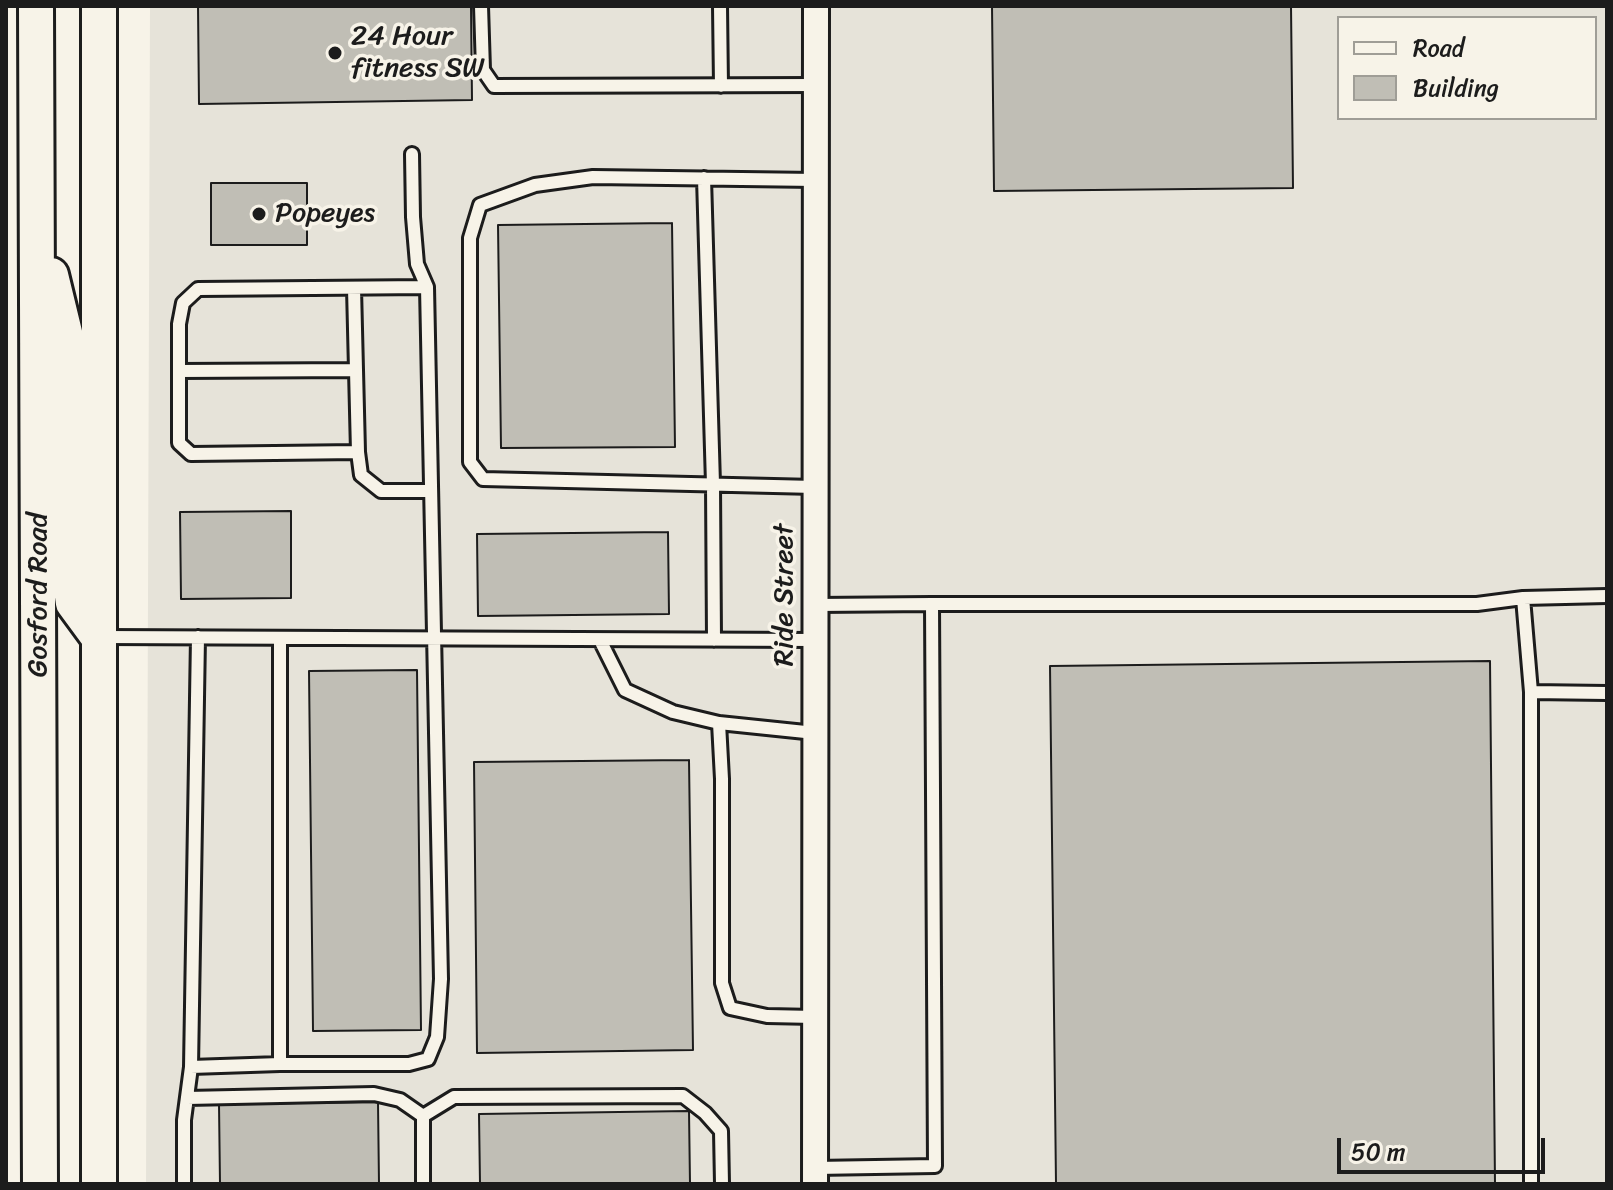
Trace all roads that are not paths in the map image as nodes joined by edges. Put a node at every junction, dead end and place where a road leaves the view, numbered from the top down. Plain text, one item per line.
1 (36, 6) edge
2 (99, 6) edge
3 (481, 6) edge
4 (720, 6) edge
5 (816, 6) edge
6 (816, 85) junction
7 (721, 86) junction
8 (412, 154) dead end
9 (704, 178) junction
10 (816, 180) junction
11 (38, 220) junction
12 (427, 287) junction
13 (354, 288) junction
14 (356, 370) junction
15 (179, 371) junction
16 (358, 452) junction
17 (713, 484) junction
18 (815, 487) junction
19 (430, 491) junction
20 (1607, 596) edge
21 (1523, 598) junction
22 (932, 604) junction
23 (816, 605) junction
24 (98, 637) junction
25 (198, 637) junction
26 (280, 638) junction
27 (432, 639) junction
28 (600, 640) junction
29 (714, 640) junction
30 (815, 640) junction
31 (1531, 692) junction
32 (1607, 693) edge
33 (719, 723) junction
34 (815, 733) junction
35 (815, 1017) junction
36 (280, 1064) junction
37 (191, 1067) junction
38 (187, 1098) junction
39 (423, 1116) junction
40 (815, 1176) edge
41 (40, 1184) edge
42 (99, 1184) edge
43 (184, 1184) edge
44 (423, 1184) edge
45 (722, 1184) edge
46 (1531, 1184) edge

1 - 11 main road, Gosford Road
2 - 24 main road
3 - 7 lane
4 - 7 lane
5 - 6 street, Ride Street
6 - 7 lane
6 - 10 street, Ride Street
8 - 12 lane
9 - 10 lane
9 - 17 lane
9 - 17 lane
10 - 18 street, Ride Street
11 - 24 main road
11 - 41 main road, Gosford Road
12 - 13 lane
12 - 19 lane
13 - 14 lane
13 - 15 lane
14 - 15 lane
14 - 16 lane
15 - 16 lane
16 - 19 lane
17 - 18 lane
17 - 29 lane
18 - 23 street, Ride Street
19 - 27 lane
20 - 21 lane
21 - 22 lane
21 - 31 lane
22 - 23 lane
22 - 40 lane
23 - 30 street, Ride Street
24 - 25 lane
24 - 42 main road
25 - 26 lane
25 - 37 lane
26 - 27 lane
26 - 36 lane
27 - 28 lane
27 - 36 lane
28 - 29 lane
28 - 33 lane
29 - 30 lane
30 - 34 street, Ride Street
31 - 32 lane
31 - 46 lane
33 - 34 lane
33 - 35 lane
34 - 35 street, Ride Street
35 - 40 street, Ride Street
36 - 37 lane
37 - 38 lane
38 - 39 lane
38 - 43 lane
39 - 44 lane
39 - 45 lane

